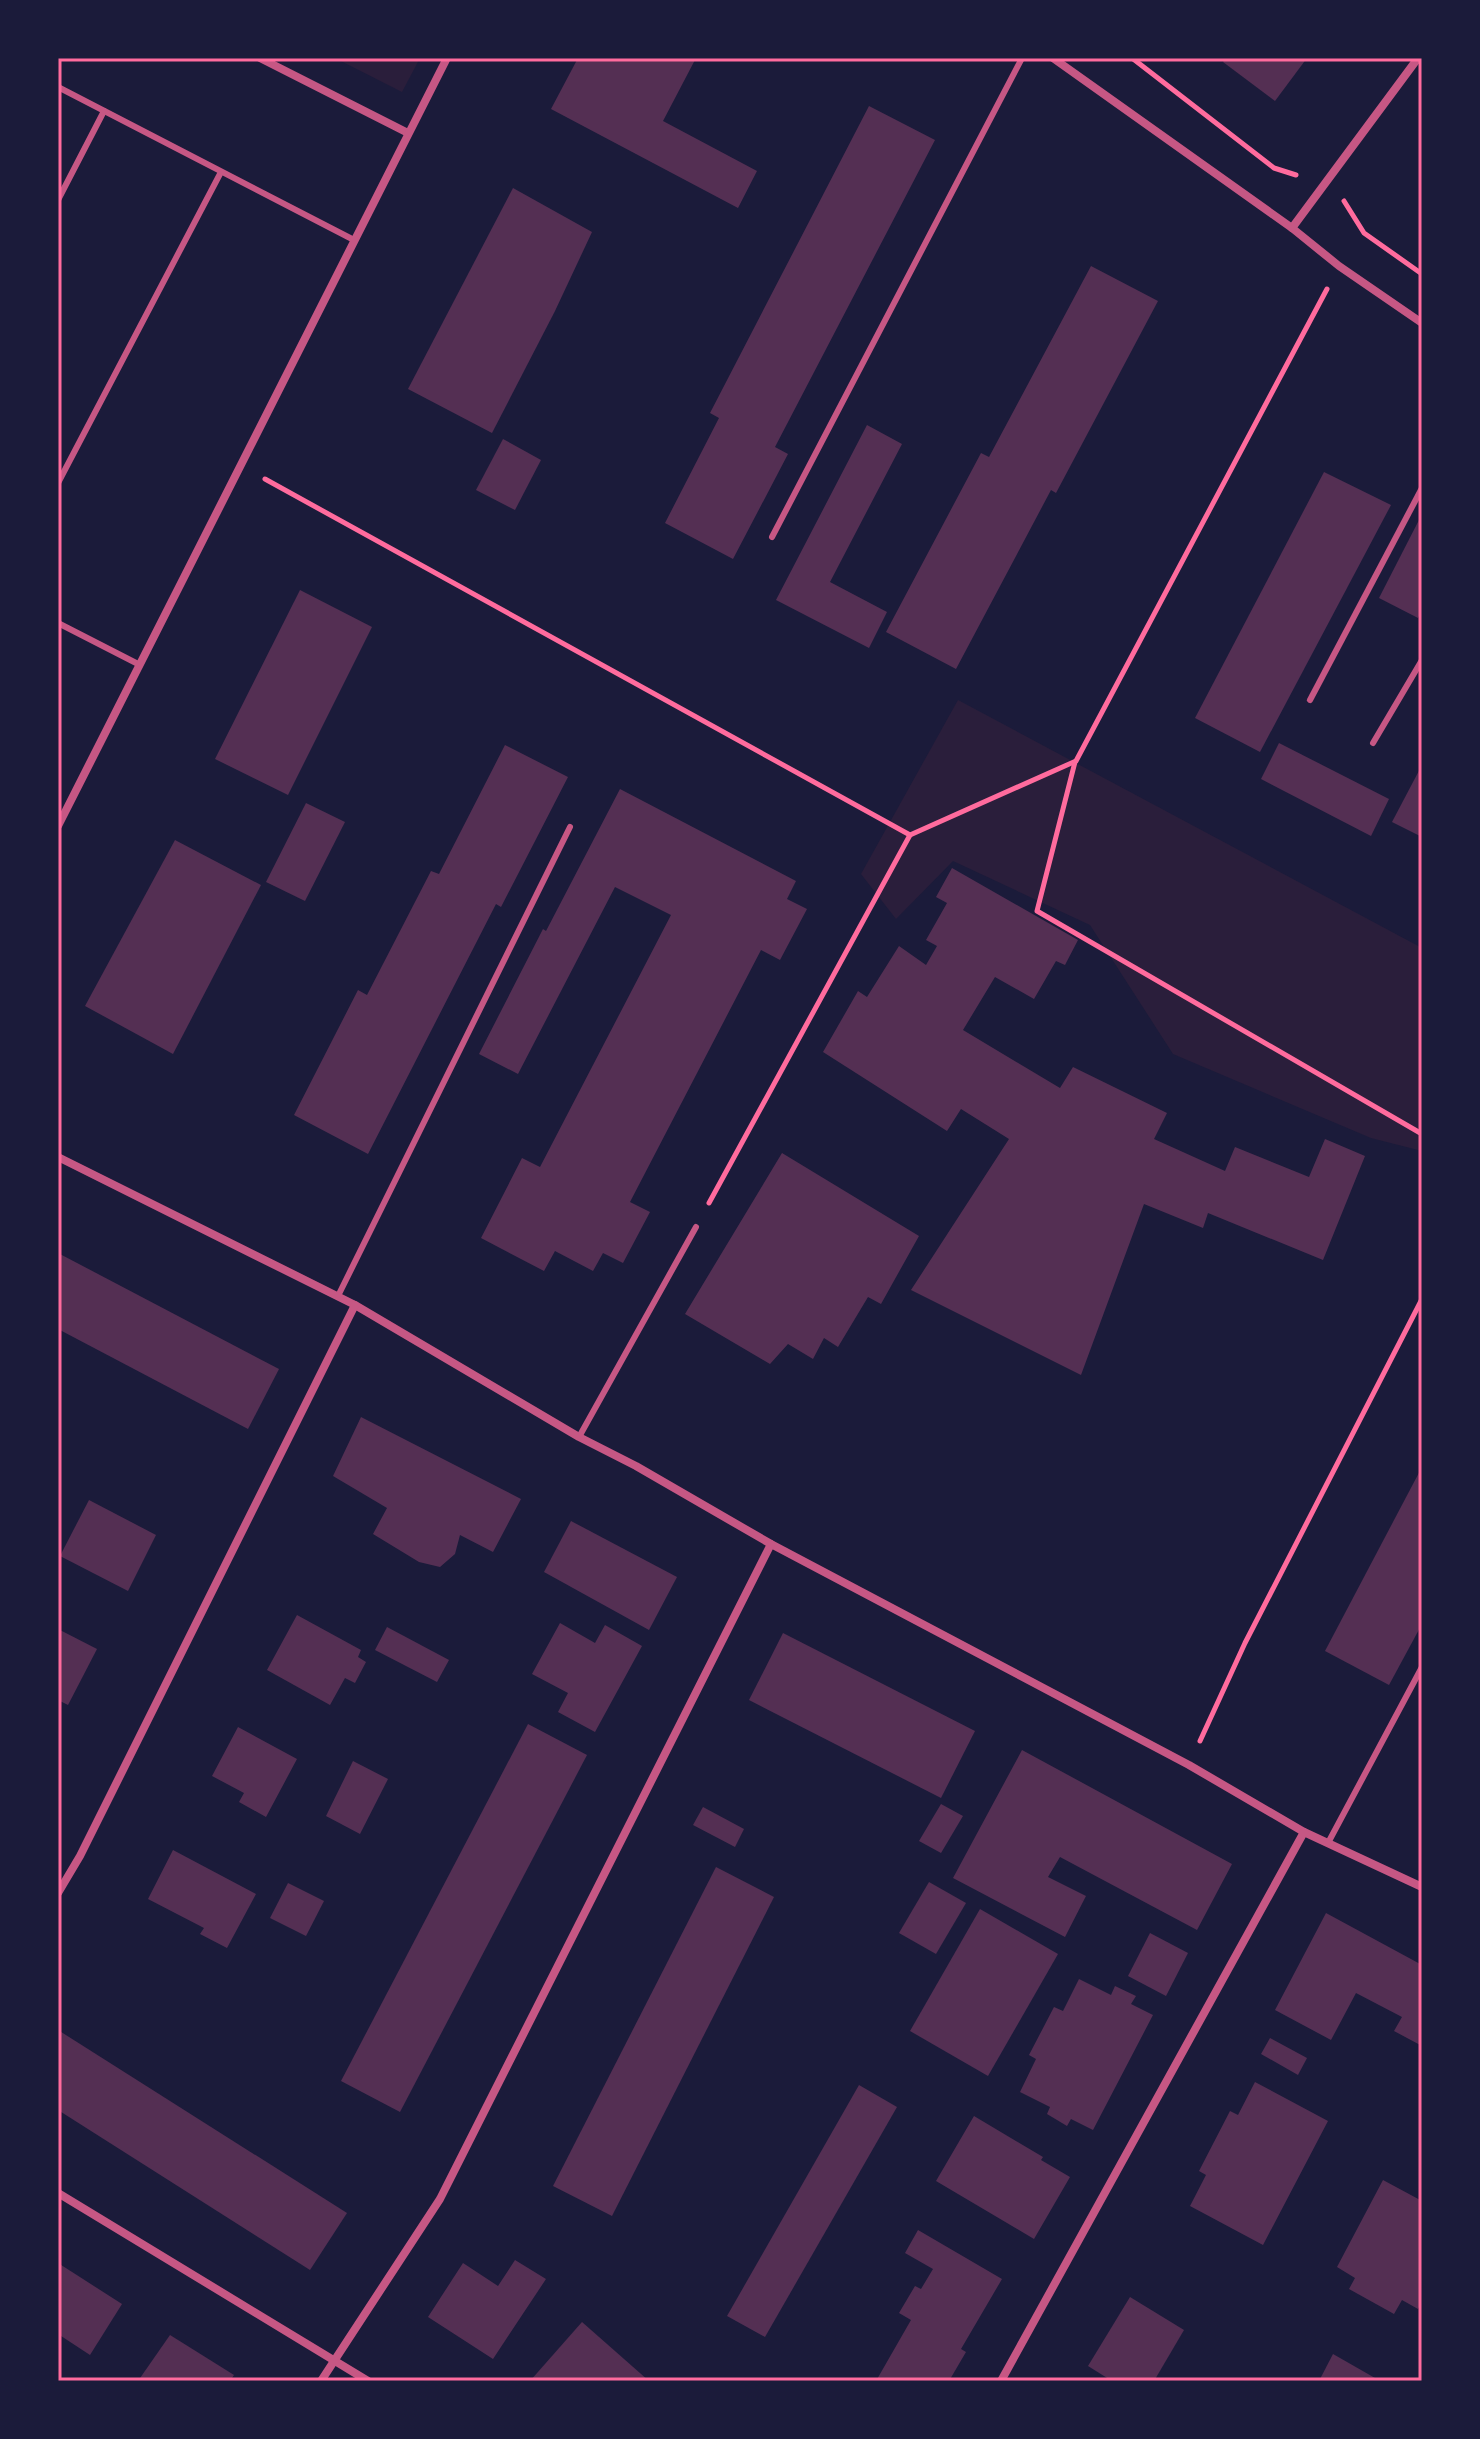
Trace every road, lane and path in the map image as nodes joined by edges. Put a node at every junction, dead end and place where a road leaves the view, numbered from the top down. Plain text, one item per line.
1 (260, 58) edge
2 (447, 58) edge
3 (1022, 58) edge
4 (1053, 58) edge
5 (1132, 58) edge
6 (1418, 58) edge
7 (58, 87) edge
8 (104, 111) junction
9 (408, 133) junction
10 (221, 172) junction
11 (1330, 177) junction
12 (58, 200) edge
13 (1292, 228) junction
14 (354, 240) junction
15 (1339, 266) junction
16 (1422, 274) edge
17 (1422, 323) edge
18 (239, 465) junction
19 (58, 483) edge
20 (1422, 488) edge
21 (772, 537) dead end
22 (58, 623) edge
23 (1422, 660) edge
24 (140, 665) junction
25 (1310, 700) dead end
26 (1373, 743) dead end
27 (1076, 761) junction
28 (58, 826) edge
29 (570, 827) dead end
30 (910, 835) junction
31 (1422, 1134) edge
32 (58, 1157) edge
33 (696, 1227) joint
34 (338, 1296) junction
35 (1422, 1299) edge
36 (355, 1305) junction
37 (579, 1437) junction
38 (771, 1544) junction
39 (1422, 1667) edge
40 (1189, 1765) junction
41 (1304, 1832) junction
42 (1328, 1843) junction
43 (1422, 1887) edge
44 (58, 1893) edge
45 (58, 2193) edge
46 (336, 2361) junction
47 (321, 2381) edge
48 (368, 2381) edge
49 (1001, 2381) edge

1 - 9 street
2 - 9 street
3 - 21 lane
4 - 13 street
5 - 11 path
6 - 11 street
7 - 8 lane
8 - 10 lane
8 - 12 lane
9 - 14 street
10 - 14 lane
10 - 19 lane
11 - 13 street
11 - 16 path
13 - 15 street
14 - 18 street
15 - 17 street
15 - 27 path
18 - 24 street
18 - 30 path
20 - 25 lane
22 - 24 lane
23 - 26 lane
24 - 28 street
27 - 30 path
27 - 31 path
29 - 34 lane
30 - 33 path
32 - 34 street
33 - 37 lane
34 - 36 street
35 - 40 path
36 - 37 street
36 - 44 street
37 - 38 street
38 - 40 street
38 - 46 street
39 - 42 lane
40 - 41 street
41 - 42 street
41 - 49 street
42 - 43 street
45 - 46 street
46 - 47 street
46 - 48 street

